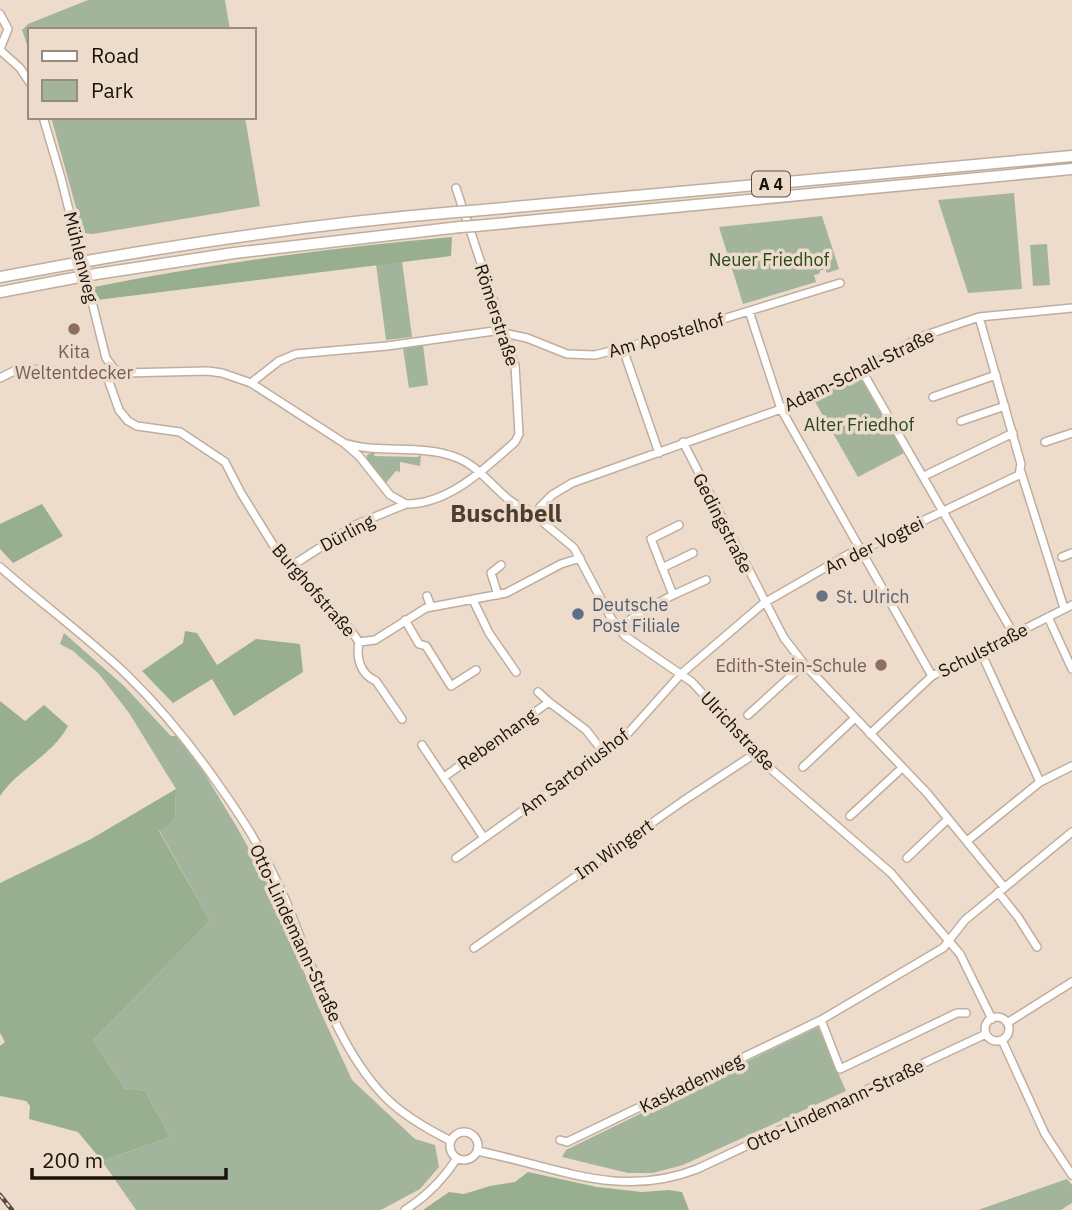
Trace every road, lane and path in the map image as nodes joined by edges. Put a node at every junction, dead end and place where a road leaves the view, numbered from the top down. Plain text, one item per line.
1 (0, 14) edge
2 (0, 49) edge
3 (28, 80) edge
4 (44, 119) edge
5 (1072, 156) edge
6 (1072, 170) edge
7 (456, 188) dead end
8 (0, 276) edge
9 (840, 283) dead end
10 (0, 292) edge
11 (1072, 308) edge
12 (749, 311) junction
13 (979, 317) junction
14 (505, 333) junction
15 (623, 349) junction
16 (112, 371) junction
17 (862, 371) junction
18 (996, 375) junction
19 (0, 378) edge
20 (251, 383) junction
21 (933, 397) dead end
22 (1005, 405) junction
23 (781, 409) junction
24 (961, 421) dead end
25 (1013, 433) junction
26 (1072, 433) edge
27 (683, 442) junction
28 (1045, 442) dead end
29 (344, 443) junction
30 (367, 448) junction
31 (659, 453) junction
32 (363, 461) junction
33 (482, 471) junction
34 (1022, 474) junction
35 (924, 476) junction
36 (406, 504) junction
37 (540, 507) junction
38 (528, 510) junction
39 (943, 510) junction
40 (538, 518) junction
41 (679, 525) dead end
42 (862, 550) junction
43 (693, 553) dead end
44 (1072, 554) edge
45 (1062, 557) dead end
46 (580, 558) junction
47 (501, 565) dead end
48 (0, 567) edge
49 (290, 567) junction
50 (662, 568) junction
51 (706, 580) dead end
52 (498, 595) junction
53 (673, 595) junction
54 (426, 596) dead end
55 (473, 600) junction
56 (764, 603) junction
57 (431, 607) junction
58 (1068, 607) edge
59 (1048, 617) junction
60 (405, 620) junction
61 (618, 628) junction
62 (1013, 634) junction
63 (359, 642) junction
64 (980, 650) junction
65 (804, 664) junction
66 (1072, 669) edge
67 (476, 670) dead end
68 (516, 671) dead end
69 (681, 674) junction
70 (932, 676) junction
71 (538, 692) dead end
72 (549, 702) junction
73 (748, 716) dead end
74 (855, 718) junction
75 (402, 719) dead end
76 (870, 734) junction
77 (422, 745) dead end
78 (604, 753) junction
79 (756, 753) junction
80 (1072, 766) edge
81 (803, 767) dead end
82 (902, 768) junction
83 (444, 776) junction
84 (1040, 782) junction
85 (850, 816) dead end
86 (948, 819) junction
87 (1072, 832) edge
88 (484, 838) junction
89 (967, 841) junction
90 (456, 858) dead end
91 (907, 858) dead end
92 (1001, 890) junction
93 (948, 939) junction
94 (1037, 947) dead end
95 (474, 948) dead end
96 (1072, 982) edge
97 (965, 1013) dead end
98 (992, 1019) junction
99 (821, 1020) junction
100 (1007, 1023) junction
101 (986, 1034) junction
102 (1002, 1040) junction
103 (560, 1140) dead end
104 (451, 1141) junction
105 (477, 1151) junction
106 (457, 1158) junction
107 (1072, 1175) edge
108 (405, 1210) edge

1 - 2 street
2 - 3 street
4 - 16 street, Mühlenweg
5 - 8 highway, A 4, bridge
6 - 10 highway, A 4, bridge
7 - 14 street, Römerstraße
9 - 12 street, Am Apostelhof
11 - 13 street, Adam-Schall-Straße
12 - 15 street, Am Apostelhof
12 - 23 street
13 - 17 street, Adam-Schall-Straße
13 - 18 street
14 - 15 street, Am Apostelhof
14 - 20 street, Am Apostelhof
14 - 33 street, Römerstraße
15 - 31 street
16 - 19 street
16 - 20 street
16 - 49 street, Burghofstraße
17 - 23 street, Adam-Schall-Straße
17 - 35 street
18 - 21 street
18 - 22 street
20 - 29 street
22 - 24 street
22 - 25 street
23 - 27 street, Adam-Schall-Straße
23 - 42 street
25 - 34 street
25 - 35 street
26 - 28 street
27 - 31 street, Adam-Schall-Straße
27 - 56 street, Gedingstraße
29 - 30 street
29 - 32 street
30 - 32 street
30 - 33 street
31 - 37 street, Adam-Schall-Straße
32 - 36 street
33 - 36 street
33 - 38 street
34 - 39 street, An der Vogtei
34 - 58 street
35 - 39 street
36 - 49 street, Dürling
37 - 38 street
37 - 40 street
38 - 40 street
39 - 42 street, An der Vogtei
39 - 62 street
40 - 46 street, Ulrichstraße
41 - 50 street
42 - 56 street, An der Vogtei
42 - 70 street
43 - 50 street
44 - 45 street
46 - 52 street, Burghofstraße
46 - 61 street, Ulrichstraße
47 - 52 street
48 - 104 street, Otto-Lindemann-Straße
49 - 63 street, Burghofstraße
50 - 53 street
51 - 53 street
52 - 55 street, Burghofstraße
53 - 61 street
54 - 57 street
55 - 57 street, Burghofstraße
55 - 68 street
56 - 65 street, Gedingstraße
56 - 69 street, An der Vogtei
57 - 60 street, Burghofstraße
58 - 59 street, Schulstraße
59 - 62 street, Schulstraße
59 - 66 street
60 - 63 street, Burghofstraße
60 - 67 street
61 - 69 street, Ulrichstraße
62 - 64 street, Schulstraße
63 - 75 street
64 - 70 street, Schulstraße
64 - 84 street
65 - 73 street
65 - 74 street, Gedingstraße
69 - 78 street, Am Sartoriushof
69 - 79 street, Ulrichstraße
70 - 76 street, Schulstraße
71 - 72 street, Rebenhang
72 - 78 street, Rebenhang
72 - 83 street, Rebenhang
74 - 76 street, Gedingstraße
74 - 81 street
76 - 82 street, Gedingstraße
77 - 83 street, Rebenhang
78 - 88 street, Am Sartoriushof
79 - 93 street, Ulrichstraße
79 - 95 street, Im Wingert
80 - 84 street
82 - 85 street
82 - 86 street, Gedingstraße
83 - 88 street, Rebenhang
84 - 89 street
86 - 89 street, Gedingstraße
86 - 91 street
87 - 92 street, Kaskadenweg
88 - 90 street, Am Sartoriushof
89 - 92 street, Gedingstraße
92 - 93 street, Kaskadenweg
92 - 94 street, Gedingstraße
93 - 98 street, Ulrichstraße
93 - 99 street, Kaskadenweg
96 - 100 street
97 - 99 street
98 - 100 street
98 - 101 street
99 - 103 street, Kaskadenweg
100 - 102 street
101 - 102 street
101 - 105 street, Otto-Lindemann-Straße
102 - 107 street
104 - 105 street
104 - 106 street
105 - 106 street
106 - 108 street

